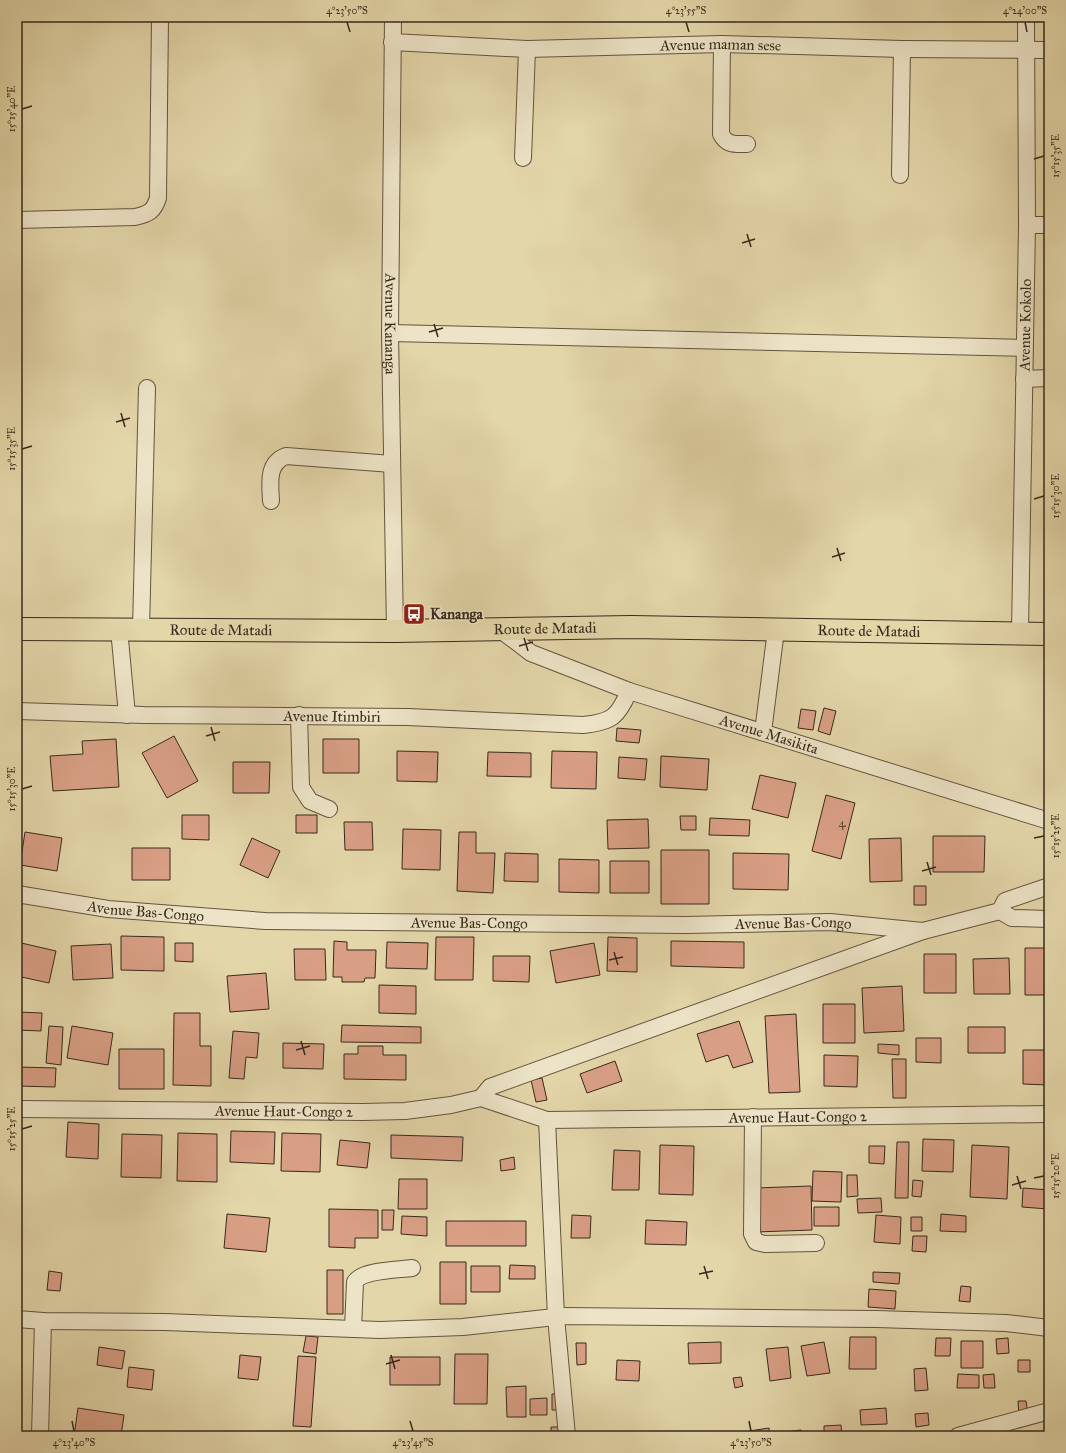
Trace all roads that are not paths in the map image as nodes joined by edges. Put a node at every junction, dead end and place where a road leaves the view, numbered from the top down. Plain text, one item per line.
1 (160, 17) edge
2 (393, 17) edge
3 (1026, 17) edge
4 (392, 42) junction
5 (722, 44) junction
6 (527, 48) junction
7 (902, 49) junction
8 (1026, 50) junction
9 (1049, 50) edge
10 (747, 144) dead end
11 (523, 158) dead end
12 (900, 175) dead end
13 (17, 220) edge
14 (1027, 225) junction
15 (1049, 225) edge
16 (390, 333) junction
17 (1024, 348) junction
18 (1049, 378) edge
19 (1024, 379) junction
20 (147, 388) dead end
21 (392, 464) junction
22 (271, 501) dead end
23 (498, 628) junction
24 (17, 629) edge
25 (120, 629) junction
26 (142, 629) junction
27 (776, 630) junction
28 (395, 631) junction
29 (1020, 632) junction
30 (1049, 634) edge
31 (629, 690) junction
32 (17, 711) edge
33 (127, 715) junction
34 (299, 715) junction
35 (763, 732) junction
36 (329, 809) dead end
37 (1049, 821) edge
38 (1049, 886) edge
39 (17, 894) edge
40 (1000, 911) junction
41 (1049, 919) edge
42 (923, 931) junction
43 (481, 1098) junction
44 (17, 1109) edge
45 (1049, 1114) edge
46 (753, 1117) junction
47 (547, 1120) junction
48 (816, 1243) dead end
49 (412, 1268) dead end
50 (556, 1318) junction
51 (17, 1319) edge
52 (43, 1321) junction
53 (1049, 1328) edge
54 (353, 1329) junction
55 (1049, 1411) edge
56 (40, 1436) edge
57 (567, 1436) edge
58 (958, 1436) edge

1 - 13 street
2 - 4 street, Avenue Kananga
3 - 8 street, Avenue Kokolo
4 - 6 street, Avenue maman sese
4 - 16 street, Avenue Kananga
5 - 6 street, Avenue maman sese
5 - 7 street, Avenue maman sese
5 - 10 street
6 - 11 street
7 - 8 street, Avenue maman sese
7 - 12 street
8 - 9 street, Avenue maman sese
8 - 14 street, Avenue Kokolo
14 - 15 street
14 - 17 street, Avenue Kokolo
16 - 17 street
16 - 21 street, Avenue Kananga
17 - 19 street, Avenue Kokolo
18 - 19 street
19 - 29 street, Avenue Kokolo
20 - 26 street
21 - 22 street
21 - 28 street, Avenue Kananga
23 - 27 main road, Route de Matadi
23 - 28 main road, Route de Matadi
23 - 31 street, Avenue Masikita
24 - 25 main road, Route de Matadi
25 - 26 main road, Route de Matadi
25 - 33 street
26 - 28 main road, Route de Matadi
27 - 29 main road, Route de Matadi
27 - 35 street
29 - 30 main road, Route de Matadi
31 - 34 street, Avenue Itimbiri
31 - 35 street, Avenue Masikita
32 - 33 street, Avenue Itimbiri
33 - 34 street, Avenue Itimbiri
34 - 36 street
35 - 37 street, Avenue Masikita
38 - 40 street
39 - 42 street, Avenue Bas-Congo
40 - 41 street
40 - 42 street
42 - 43 street
43 - 44 street, Avenue Haut-Congo 2
43 - 47 street, Avenue Haut-Congo 2
45 - 46 street, Avenue Haut-Congo 2
46 - 47 street, Avenue Haut-Congo 2
46 - 48 street
47 - 50 street
49 - 54 street
50 - 53 street
50 - 54 street
50 - 57 street
51 - 52 street
52 - 54 street
52 - 56 street
55 - 58 street

